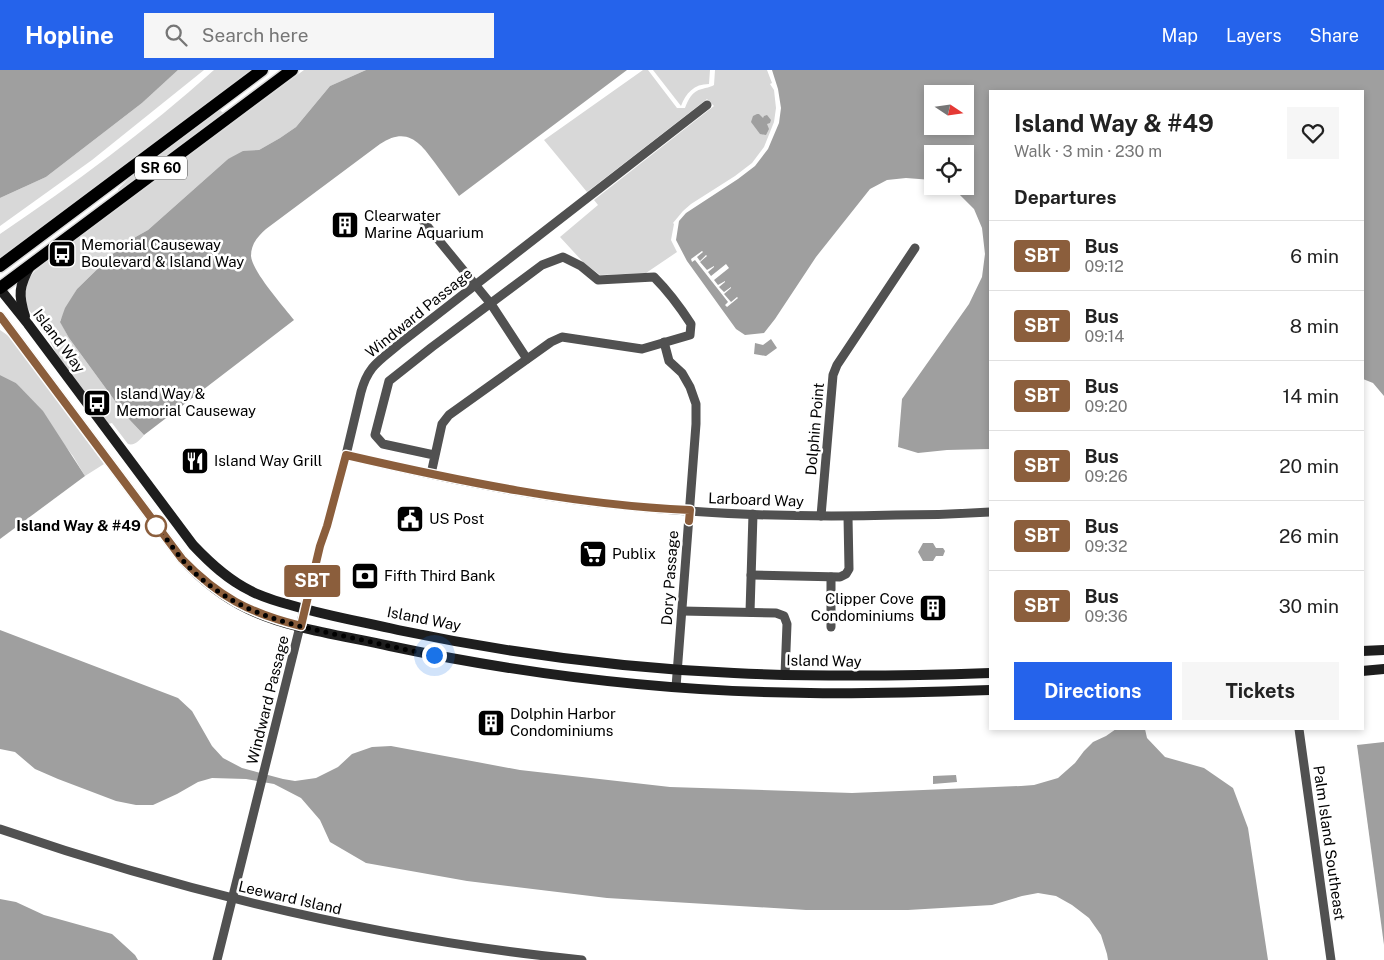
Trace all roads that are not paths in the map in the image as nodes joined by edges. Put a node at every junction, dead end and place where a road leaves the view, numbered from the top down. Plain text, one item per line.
1 (262, 70) edge
2 (292, 70) edge
3 (240, 87) junction
4 (250, 101) junction
5 (707, 105) dead end
6 (423, 221) dead end
7 (915, 248) dead end
8 (0, 266) edge
9 (30, 266) junction
10 (475, 285) junction
11 (0, 289) edge
12 (491, 304) junction
13 (0, 316) edge
14 (28, 324) junction
15 (0, 327) edge
16 (13, 333) junction
17 (664, 342) junction
18 (527, 359) junction
19 (346, 455) junction
20 (434, 455) junction
21 (430, 474) junction
22 (690, 510) junction
23 (989, 512) edge
24 (753, 514) junction
25 (821, 516) junction
26 (848, 517) junction
27 (751, 575) junction
28 (831, 576) junction
29 (305, 609) junction
30 (682, 611) junction
31 (750, 612) junction
32 (301, 626) junction
33 (831, 627) dead end
34 (1384, 650) edge
35 (1364, 652) edge
36 (1384, 669) edge
37 (677, 670) junction
38 (1364, 671) edge
39 (989, 673) edge
40 (785, 675) junction
41 (859, 676) junction
42 (676, 687) junction
43 (989, 690) edge
44 (859, 693) junction
45 (1299, 730) edge
46 (0, 829) edge
47 (233, 899) junction
48 (217, 960) edge
49 (582, 960) edge
50 (1331, 960) edge

1 - 3 main road, SR 60
2 - 4 main road, SR 60
3 - 4 street
3 - 8 main road, SR 60
4 - 9 main road, SR 60
5 - 10 street, Windward Passage
6 - 10 street
7 - 25 street, Dolphin Point
9 - 11 main road, SR 60
9 - 14 street
10 - 12 street
10 - 19 street, Windward Passage
11 - 14 street, Island Way
12 - 17 street
12 - 18 street
12 - 20 street
13 - 16 street
14 - 29 street, Island Way
15 - 16 street
16 - 32 street
17 - 18 street
17 - 22 street, Dory Passage
18 - 20 street
19 - 21 street, Larboard Way
19 - 29 street, Windward Passage
20 - 21 street
21 - 22 street, Larboard Way
22 - 24 street, Larboard Way
22 - 30 street, Dory Passage
23 - 26 street, Larboard Way
24 - 25 street, Larboard Way
24 - 27 street
25 - 26 street, Larboard Way
26 - 28 street
27 - 28 street
27 - 31 street
28 - 33 street
29 - 32 street, Windward Passage
29 - 37 street, Island Way
30 - 31 street
30 - 37 street, Dory Passage
31 - 40 street
32 - 42 street
32 - 47 street, Windward Passage
34 - 35 street
36 - 38 street
37 - 40 street, Island Way
37 - 42 street, Dory Passage
39 - 41 street, Island Way
40 - 41 street, Island Way
41 - 44 street
42 - 44 street
43 - 44 street
45 - 50 street, Palm Island Southeast
46 - 47 street, Leeward Island
47 - 48 street, Windward Passage
47 - 49 street, Leeward Island

